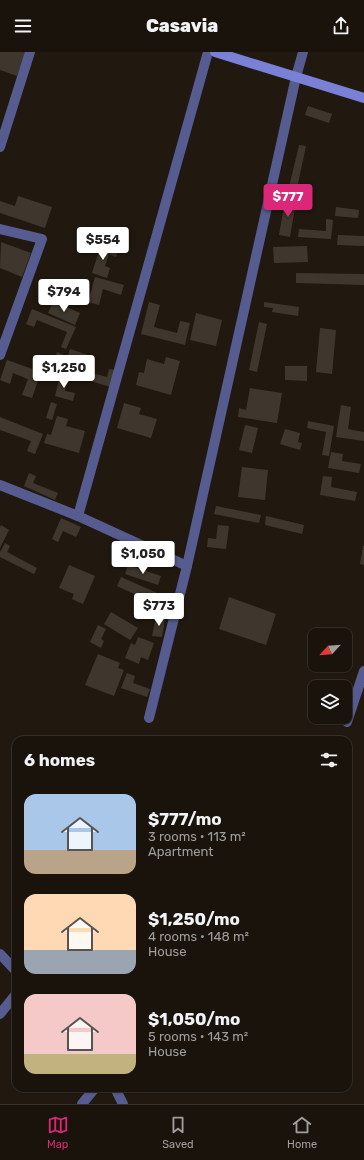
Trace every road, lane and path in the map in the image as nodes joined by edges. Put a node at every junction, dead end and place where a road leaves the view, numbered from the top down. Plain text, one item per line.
1 (30, 52) edge
2 (208, 52) edge
3 (215, 52) edge
4 (303, 52) edge
5 (296, 77) junction
6 (364, 98) edge
7 (0, 147) edge
8 (0, 229) edge
9 (0, 355) edge
10 (0, 486) edge
11 (78, 516) junction
12 (187, 566) junction
13 (364, 671) edge
14 (352, 707) edge
15 (149, 718) dead end
16 (0, 954) edge
17 (12, 967) edge
18 (12, 999) edge
19 (0, 1014) edge
20 (92, 1092) edge
21 (117, 1092) edge
22 (82, 1104) edge
23 (123, 1104) edge

1 - 7 street
2 - 11 street
3 - 5 street
4 - 5 street
5 - 6 street
5 - 12 street
8 - 9 street
10 - 11 street
11 - 12 street
12 - 15 street
13 - 14 street
16 - 17 street
18 - 19 street
20 - 22 street
21 - 23 street

